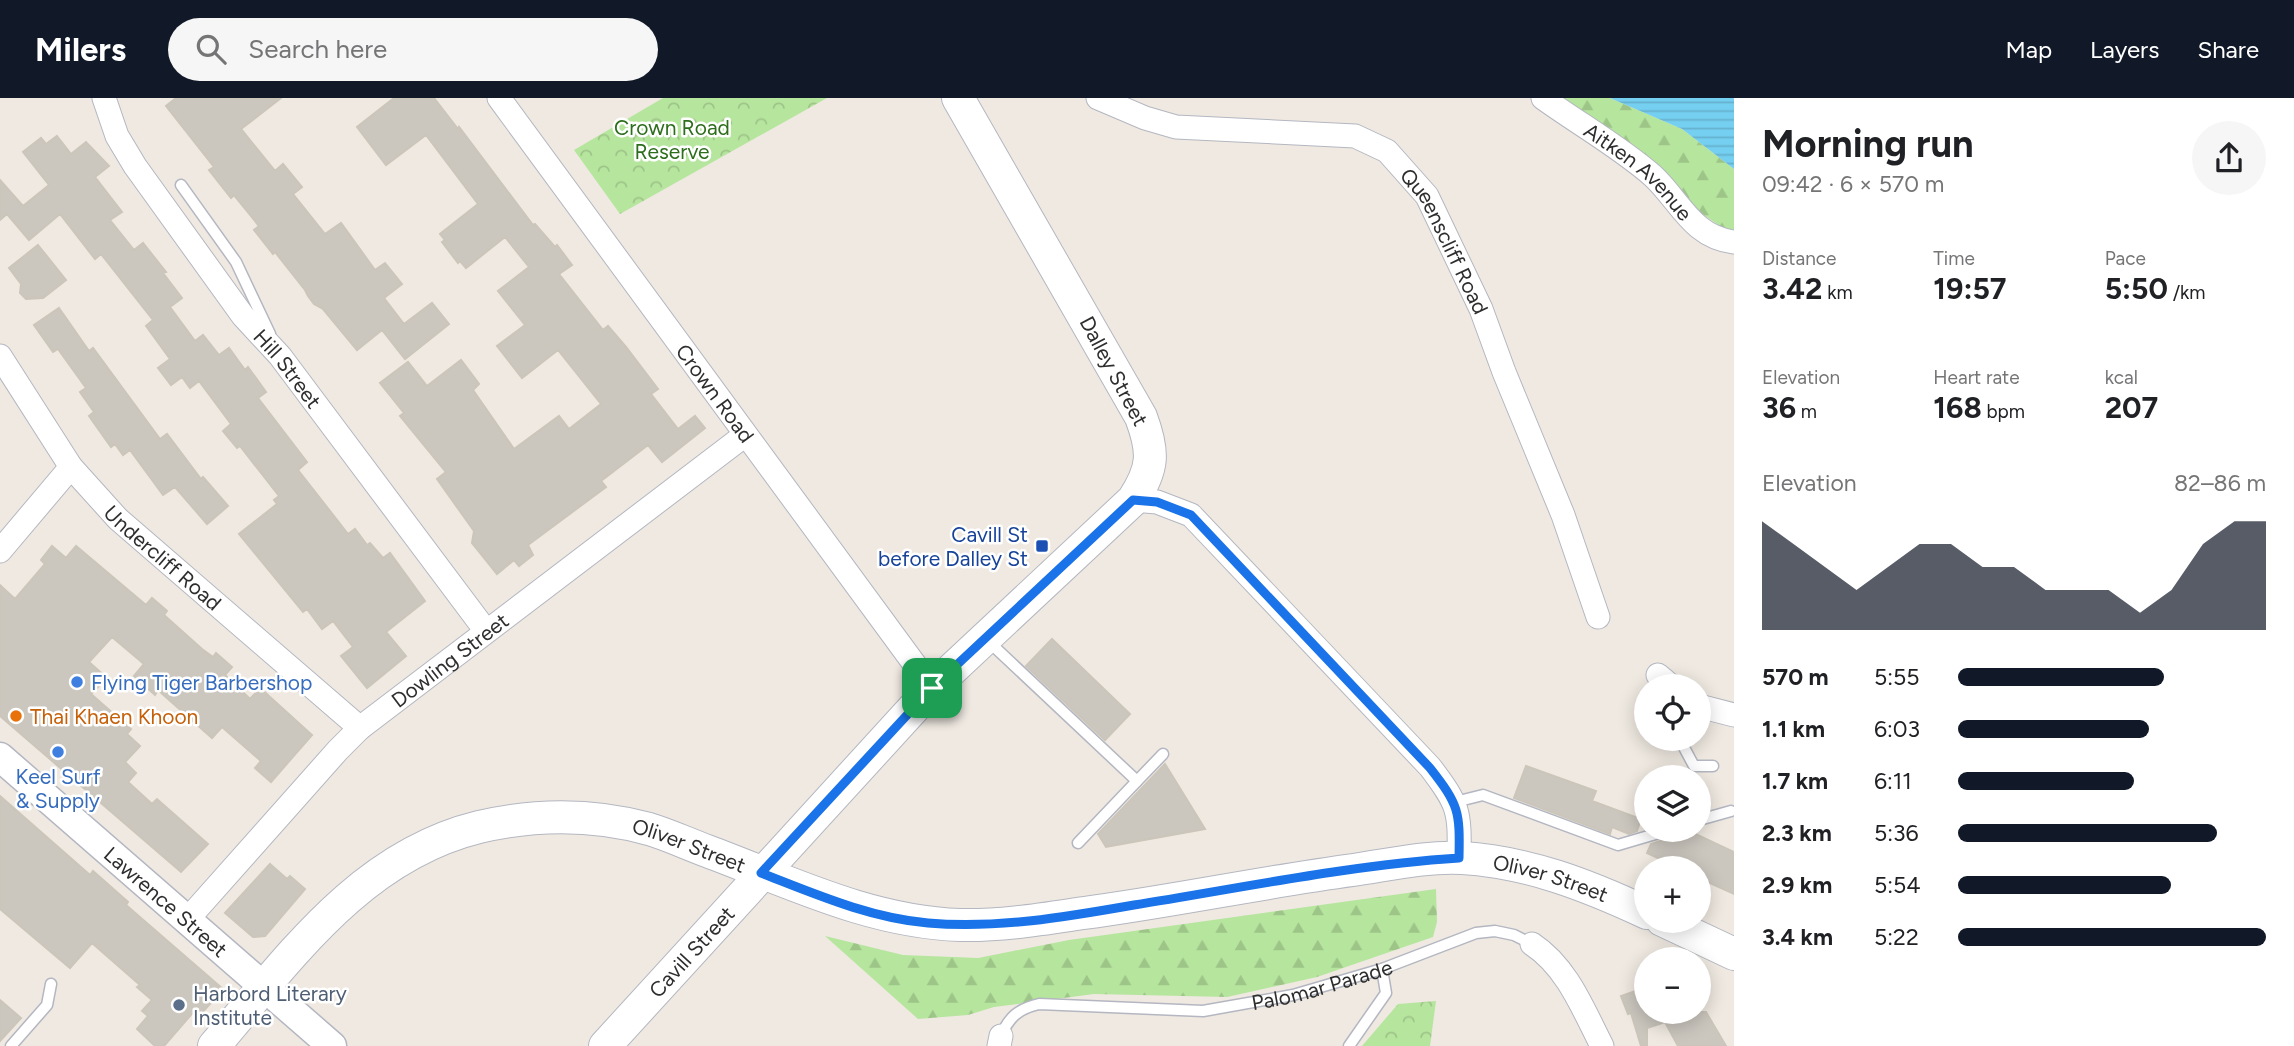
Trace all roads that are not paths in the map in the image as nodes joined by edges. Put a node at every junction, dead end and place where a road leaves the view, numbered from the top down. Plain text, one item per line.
1 (104, 98) edge
2 (499, 98) edge
3 (1098, 98) edge
4 (1544, 98) edge
5 (959, 99) edge
6 (181, 185) dead end
7 (1734, 242) edge
8 (0, 356) edge
9 (280, 356) junction
10 (745, 435) junction
11 (71, 467) junction
12 (1133, 500) junction
13 (0, 551) edge
14 (1598, 617) dead end
15 (486, 631) junction
16 (985, 638) junction
17 (932, 688) junction
18 (1711, 709) edge
19 (1734, 715) edge
20 (360, 729) junction
21 (1686, 751) edge
22 (1163, 754) dead end
23 (0, 757) edge
24 (1713, 766) dead end
25 (1137, 781) junction
26 (1455, 802) junction
27 (1731, 811) dead end
28 (1711, 817) edge
29 (1634, 840) edge
30 (1078, 843) dead end
31 (1459, 858) junction
32 (761, 873) junction
33 (1634, 907) edge
34 (187, 920) junction
35 (1690, 933) edge
36 (1532, 944) joint
37 (1734, 954) edge
38 (1382, 969) junction
39 (51, 984) dead end
40 (264, 986) junction
41 (1000, 1041) edge
42 (11, 1046) edge
43 (214, 1046) edge
44 (332, 1046) edge
45 (605, 1046) edge
46 (1349, 1046) edge
47 (1602, 1046) edge

1 - 9 street, Hill Street
2 - 10 street, Crown Road
3 - 14 street, Queenscliff Road
4 - 7 street, Aitken Avenue
5 - 12 main road, Dalley Street
6 - 9 lane
8 - 11 street, Undercliff Road
9 - 15 street, Hill Street
10 - 15 street, Dowling Street
10 - 17 street, Crown Road
11 - 13 street
11 - 20 street, Undercliff Road
12 - 16 main road, Cavill Street
12 - 26 street
15 - 20 street, Dowling Street
16 - 17 main road, Cavill Street
16 - 25 lane
17 - 32 main road, Cavill Street
18 - 19 street
20 - 34 street, Dowling Street
21 - 24 lane
22 - 25 lane
23 - 34 street, Lawrence Street
25 - 30 lane
26 - 29 lane
26 - 31 street
27 - 28 lane
31 - 32 main road, Oliver Street
31 - 33 main road, Oliver Street
32 - 40 main road, Oliver Street
32 - 45 main road, Cavill Street
34 - 40 street, Lawrence Street
35 - 37 main road
36 - 38 lane, Palomar Parade
36 - 47 street, Palomar Parade
38 - 41 lane, Palomar Parade
38 - 46 lane
39 - 42 lane
40 - 43 main road, Oliver Street
40 - 44 street, Lawrence Street

